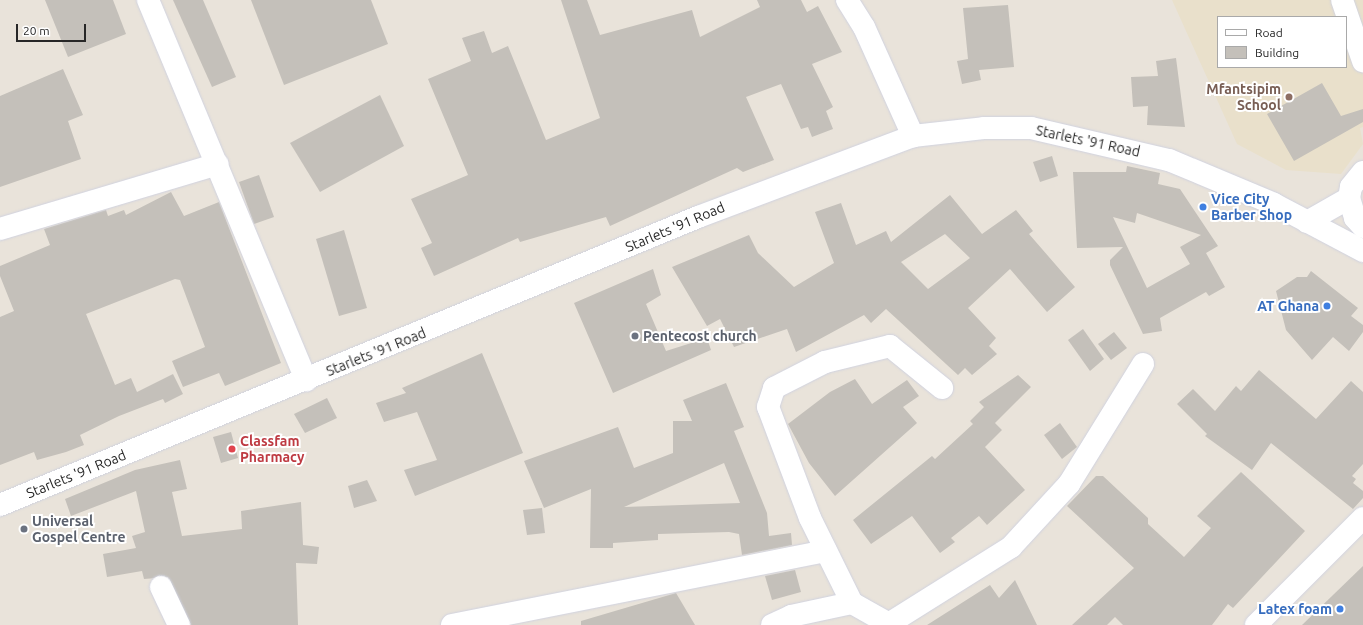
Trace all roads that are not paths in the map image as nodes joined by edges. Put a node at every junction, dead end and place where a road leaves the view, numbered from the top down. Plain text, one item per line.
1 (148, 0) edge
2 (847, 0) edge
3 (1342, 0) edge
4 (1363, 61) edge
5 (913, 136) junction
6 (218, 164) junction
7 (1363, 172) edge
8 (1349, 198) junction
9 (1307, 222) junction
10 (1363, 227) edge
11 (0, 229) edge
12 (1363, 251) edge
13 (1143, 364) dead end
14 (306, 380) junction
15 (942, 388) dead end
16 (0, 505) edge
17 (1363, 518) edge
18 (826, 551) junction
19 (162, 587) dead end
20 (852, 603) junction
21 (890, 624) edge
22 (179, 625) edge
23 (452, 625) edge
24 (772, 625) edge
25 (1256, 625) edge

1 - 6 street
2 - 5 street
3 - 4 street
5 - 9 street, Starlets '91 Road
5 - 14 street, Starlets '91 Road
6 - 11 street
6 - 14 street
7 - 8 street
8 - 9 street
8 - 10 street
9 - 12 street, Starlets '91 Road
13 - 21 street
14 - 16 street, Starlets '91 Road
15 - 18 street
17 - 25 street
18 - 20 street
18 - 23 street
19 - 22 street
20 - 21 street
20 - 24 street

